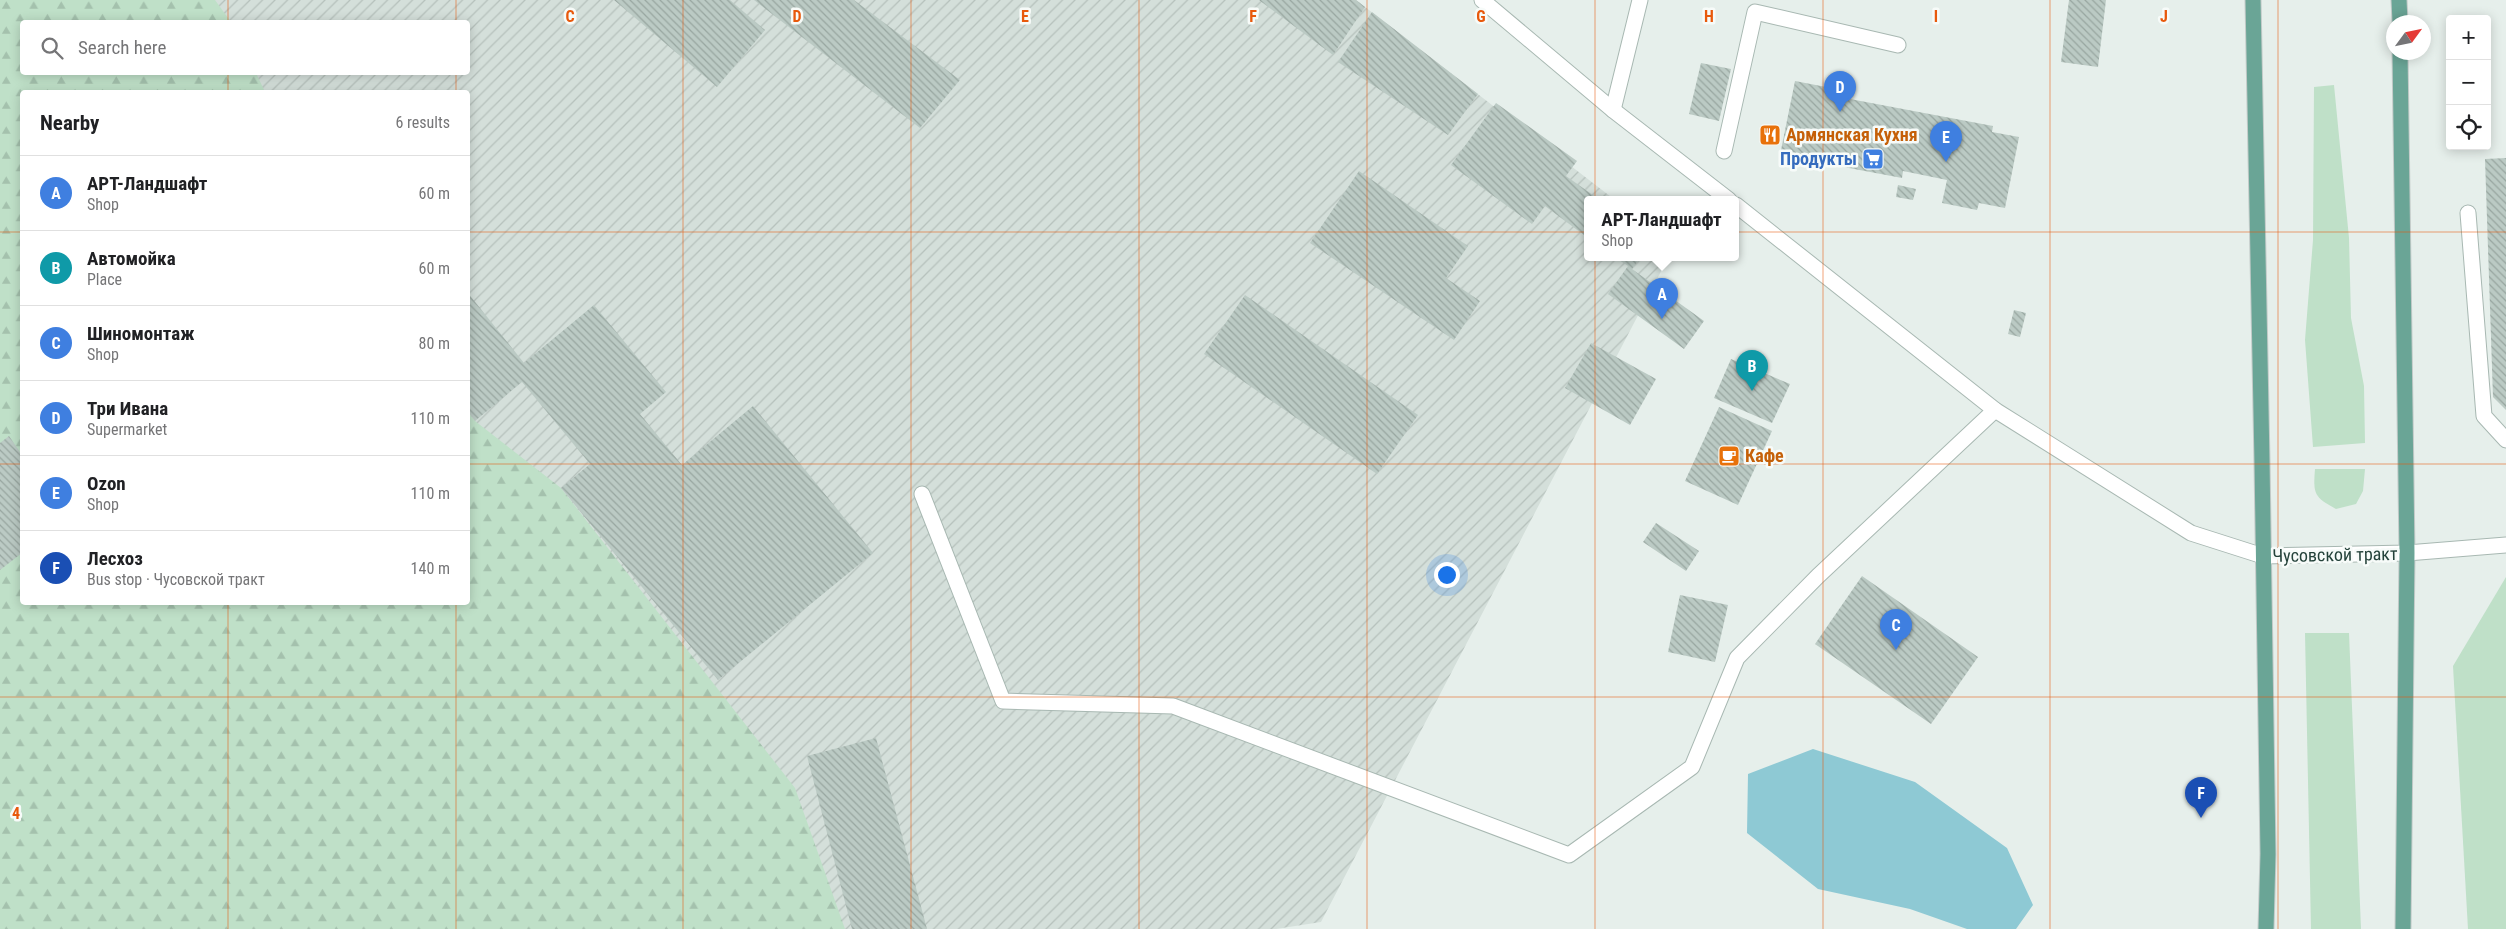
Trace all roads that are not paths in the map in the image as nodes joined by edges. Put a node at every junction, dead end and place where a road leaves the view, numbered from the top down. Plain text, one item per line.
1 (1482, 0) edge
2 (1640, 0) edge
3 (2252, 0) edge
4 (2399, 0) edge
5 (2400, 15) edge
6 (1898, 45) dead end
7 (2400, 60) edge
8 (1612, 110) junction
9 (1724, 151) dead end
10 (1724, 196) edge
11 (1739, 207) edge
12 (2468, 213) dead end
13 (1995, 410) junction
14 (2506, 440) edge
15 (922, 494) dead end
16 (2506, 545) edge
17 (2408, 554) junction
18 (2263, 556) junction
19 (2266, 929) edge
20 (2403, 929) edge

1 - 8 street
2 - 8 street
3 - 18 main road
4 - 5 main road
6 - 9 street
7 - 17 main road
8 - 10 street
11 - 13 street, Чусовской тракт
12 - 14 street
13 - 15 street
13 - 18 street, Чусовской тракт
16 - 17 street, Чусовской тракт
17 - 18 street, Чусовской тракт
17 - 20 main road
18 - 19 main road

